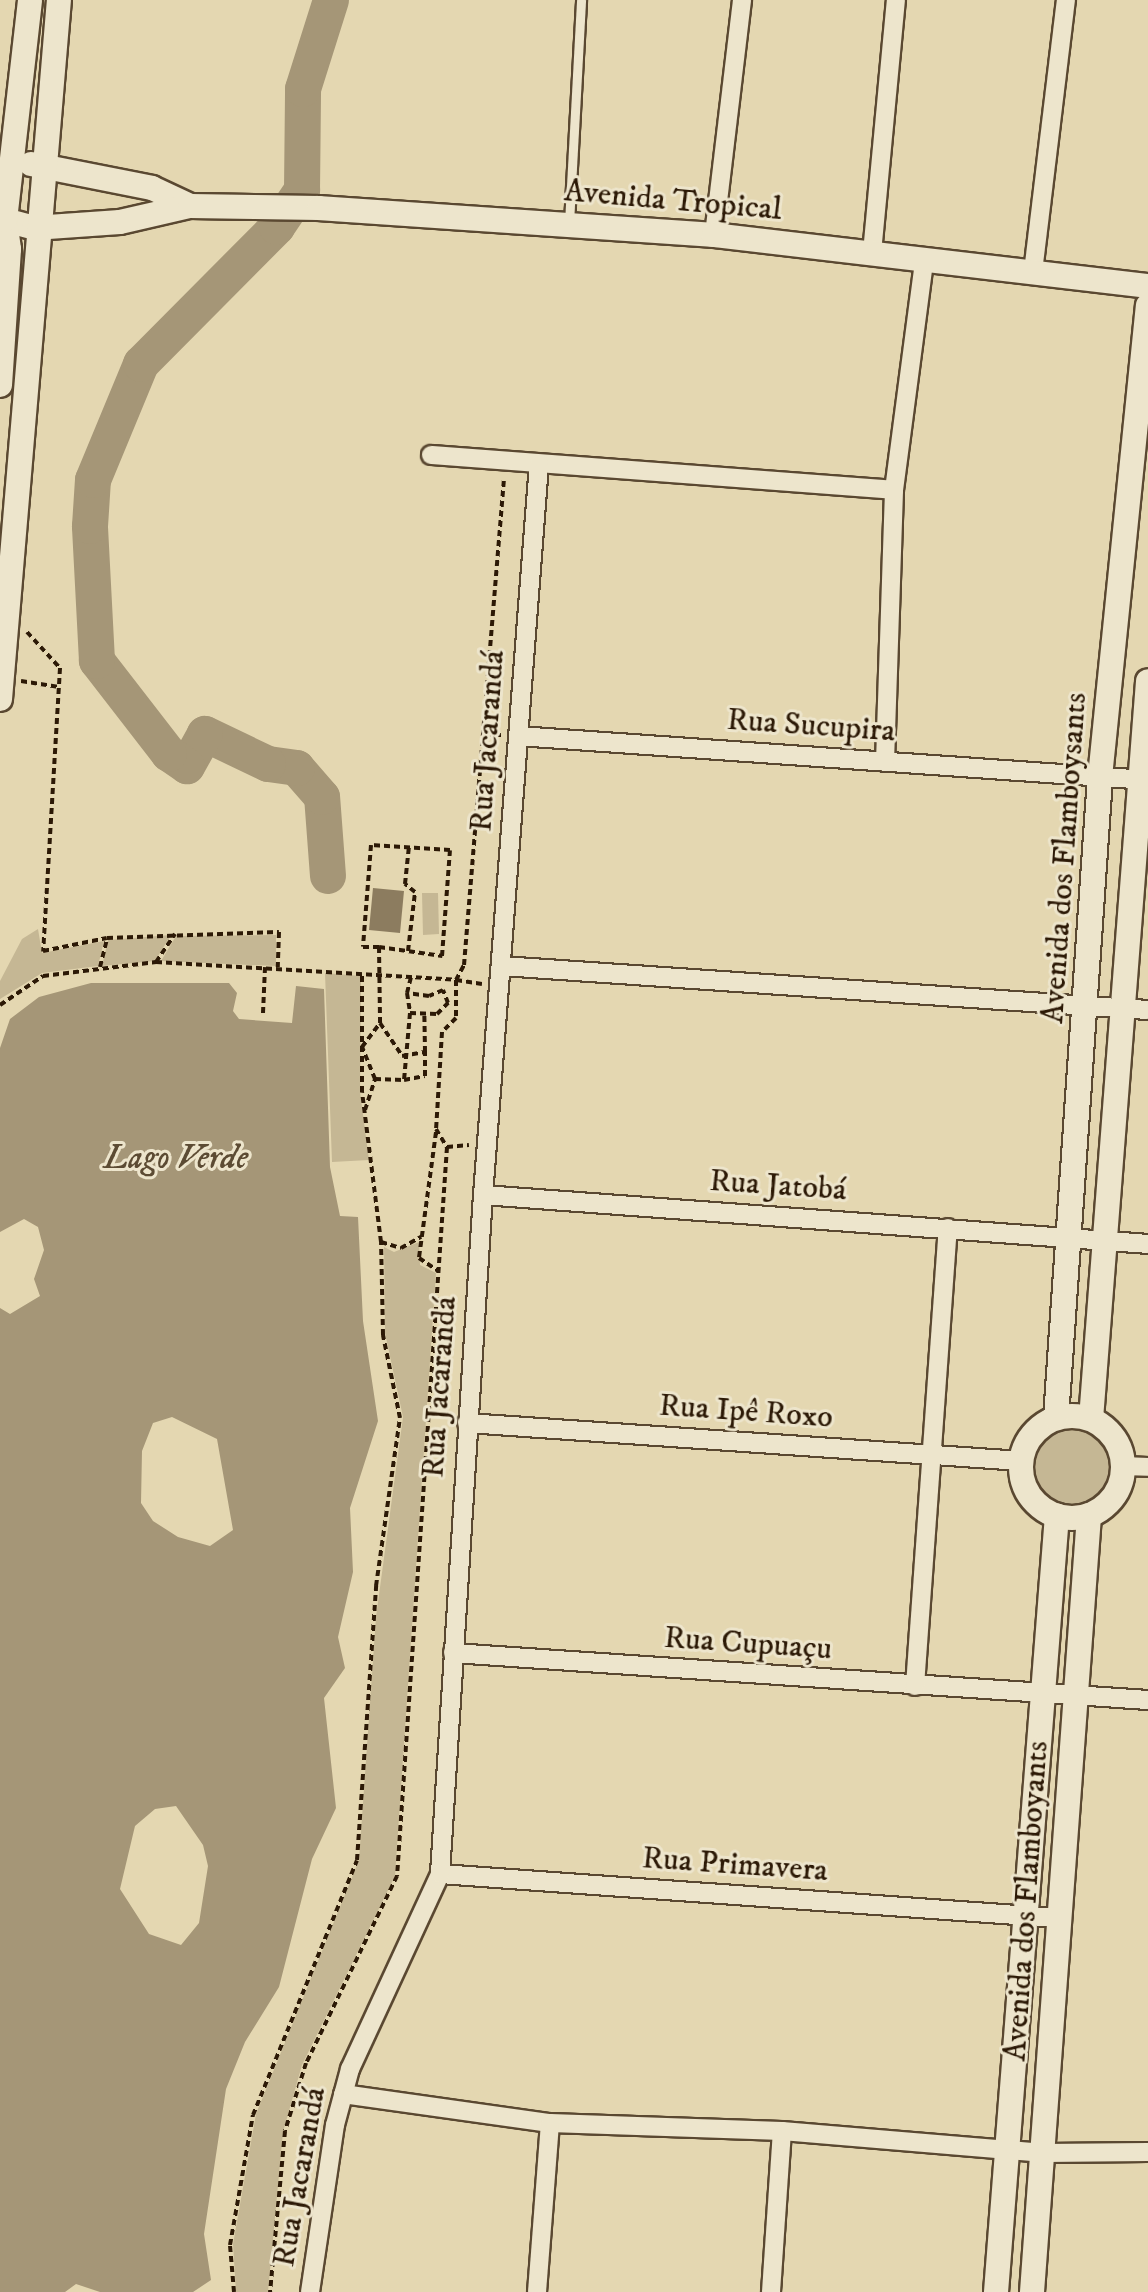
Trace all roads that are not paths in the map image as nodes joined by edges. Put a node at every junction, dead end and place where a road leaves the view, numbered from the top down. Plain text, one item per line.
1 (30, 0) edge
2 (59, 0) edge
3 (581, 0) edge
4 (742, 0) edge
5 (896, 0) edge
6 (1066, 0) edge
7 (45, 168) junction
8 (9, 171) junction
9 (190, 206) junction
10 (5, 220) junction
11 (569, 223) junction
12 (44, 224) junction
13 (714, 235) junction
14 (872, 253) junction
15 (924, 261) junction
16 (1033, 272) junction
17 (1148, 286) edge
18 (1148, 305) edge
19 (0, 385) edge
20 (431, 455) dead end
21 (539, 464) junction
22 (894, 490) junction
23 (1148, 681) edge
24 (1, 688) edge
25 (518, 736) junction
26 (885, 762) junction
27 (1100, 777) junction
28 (1143, 780) edge
29 (502, 966) junction
30 (1120, 1007) junction
31 (1086, 1008) junction
32 (1148, 1010) edge
33 (483, 1195) junction
34 (948, 1228) junction
35 (1068, 1237) junction
36 (1108, 1241) junction
37 (1148, 1244) edge
38 (1056, 1418) junction
39 (1091, 1419) junction
40 (467, 1423) junction
41 (931, 1455) junction
42 (1021, 1461) junction
43 (1123, 1466) junction
44 (1148, 1467) edge
45 (1057, 1515) junction
46 (1089, 1515) junction
47 (453, 1653) junction
48 (915, 1686) junction
49 (1039, 1694) junction
50 (1072, 1696) junction
51 (1148, 1700) edge
52 (440, 1874) junction
53 (1025, 1915) junction
54 (1059, 1918) junction
55 (343, 2094) junction
56 (550, 2123) junction
57 (782, 2131) junction
58 (1006, 2149) junction
59 (1148, 2152) edge
60 (1044, 2153) junction
61 (310, 2292) edge
62 (537, 2292) edge
63 (771, 2292) edge
64 (996, 2292) edge
65 (1032, 2292) edge

1 - 8 street
2 - 7 street
3 - 11 lane
4 - 13 street
5 - 14 street
6 - 16 street
7 - 8 street
7 - 9 street
7 - 12 street
8 - 10 street
9 - 11 street, Avenida Tropical
9 - 12 street
10 - 12 street
10 - 19 street
11 - 13 street, Avenida Tropical
12 - 24 street
13 - 14 street, Avenida Tropical
14 - 15 street, Avenida Tropical
15 - 16 street, Avenida Tropical
15 - 22 street
16 - 17 street, Avenida Tropical
18 - 27 street, Avenida dos Flamboysants
20 - 21 street
21 - 22 street
21 - 25 street, Rua Jacarandá
22 - 26 street
23 - 28 street, Avenida dos Flamboysants
25 - 26 street, Rua Sucupira
25 - 29 street, Rua Jacarandá
26 - 27 street, Rua Sucupira
27 - 28 street, Rua Sucupira
27 - 31 street, Avenida dos Flamboysants
28 - 30 street, Avenida dos Flamboysants
29 - 31 street
29 - 33 street, Rua Jacarandá
30 - 31 street
30 - 32 street
30 - 36 street, Avenida dos Flamboysants
31 - 35 street, Avenida dos Flamboysants
33 - 34 street, Rua Jatobá
33 - 40 street, Rua Jacarandá
34 - 35 street, Rua Jatobá
34 - 41 street
35 - 36 street, Rua Jatobá
35 - 38 street, Avenida dos Flamboysants
36 - 37 street
36 - 39 street, Avenida dos Flamboysants
38 - 39 street
38 - 42 street
39 - 43 street
40 - 41 street, Rua Ipê Roxo
40 - 47 street, Rua Jacarandá
41 - 42 street, Rua Ipê Roxo
41 - 48 street
42 - 45 street
43 - 44 street
43 - 46 street
45 - 46 street
45 - 49 street, Avenida dos Flamboyants
46 - 50 street, Avenida dos Flamboyants
47 - 48 street, Rua Cupuaçu
47 - 52 street, Rua Jacarandá
48 - 49 street, Rua Cupuaçu
49 - 50 street, Rua Cupuaçu
49 - 53 street, Avenida dos Flamboyants
50 - 51 street
50 - 54 street, Avenida dos Flamboyants
52 - 53 street, Rua Primavera
52 - 55 street, Rua Jacarandá
53 - 54 street, Rua Primavera
53 - 58 street, Avenida dos Flamboyants
54 - 60 street, Avenida dos Flamboyants
55 - 56 street
55 - 61 street, Rua Jacarandá
56 - 57 street
56 - 62 street
57 - 58 street
57 - 63 street
58 - 60 street
58 - 64 street, Avenida dos Flamboyants
59 - 60 street
60 - 65 street, Avenida dos Flamboyants

